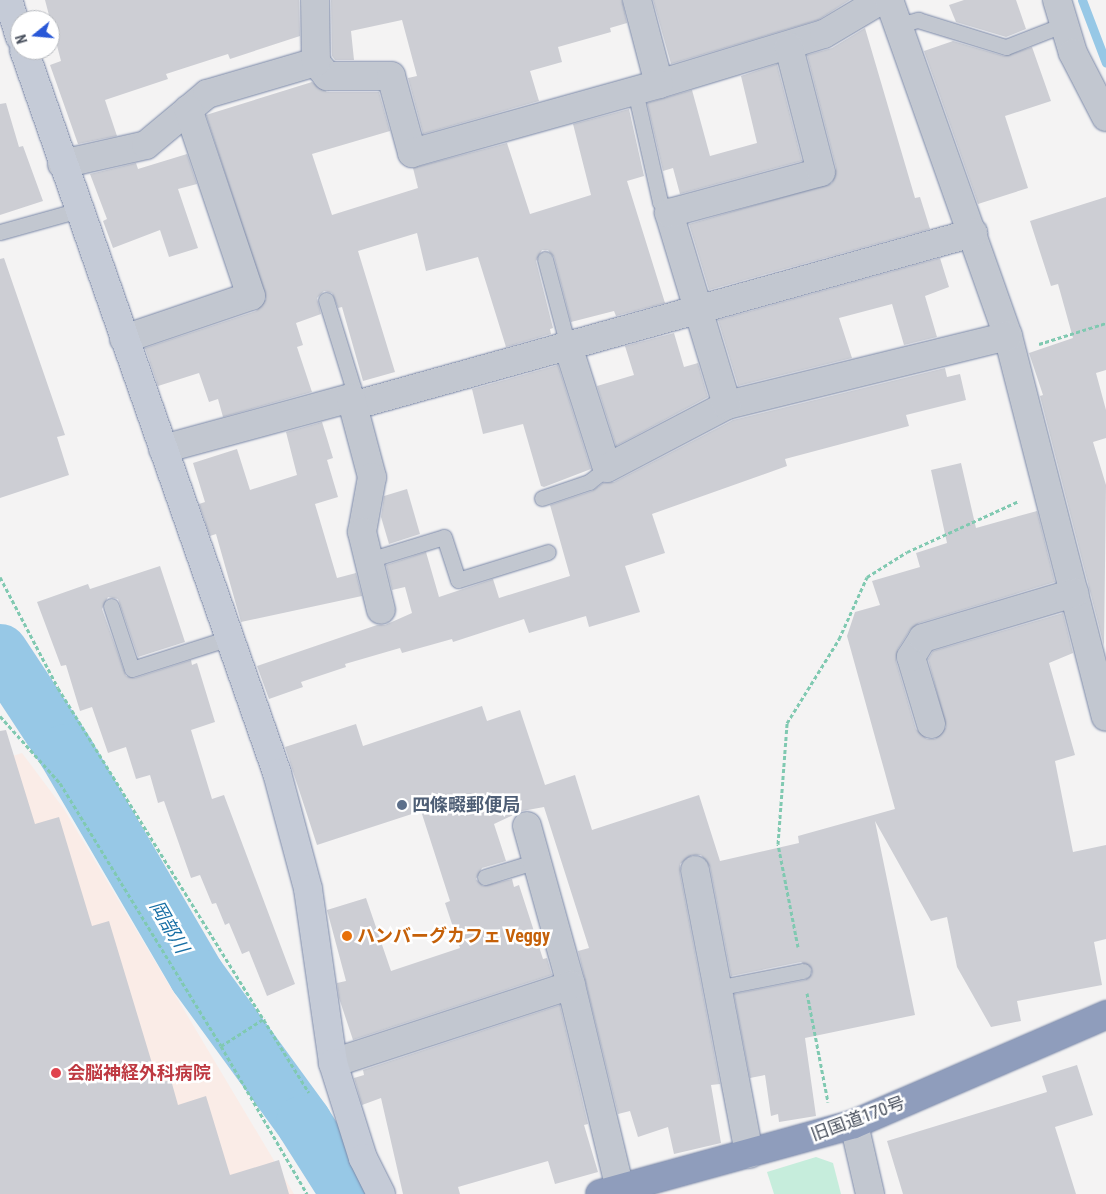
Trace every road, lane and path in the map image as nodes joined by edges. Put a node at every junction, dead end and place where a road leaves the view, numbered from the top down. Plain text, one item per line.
1 (315, 0) edge
2 (637, 0) edge
3 (881, 0) edge
4 (889, 0) edge
5 (1061, 12) edge
6 (899, 25) junction
7 (789, 48) junction
8 (27, 60) edge
9 (316, 62) junction
10 (647, 88) junction
11 (188, 109) junction
12 (1106, 117) edge
13 (62, 164) junction
14 (79, 210) junction
15 (669, 213) junction
16 (0, 232) edge
17 (972, 233) junction
18 (545, 260) dead end
19 (326, 300) dead end
20 (699, 309) junction
21 (1106, 323) edge
22 (124, 340) junction
23 (1010, 344) junction
24 (568, 346) junction
25 (352, 402) junction
26 (727, 404) junction
27 (163, 449) junction
28 (607, 468) junction
29 (1047, 488) junction
30 (542, 498) dead end
31 (548, 552) dead end
32 (369, 560) junction
33 (0, 577) edge
34 (1074, 593) junction
35 (111, 606) dead end
36 (381, 610) dead end
37 (230, 638) junction
38 (0, 716) edge
39 (1106, 717) edge
40 (931, 724) dead end
41 (527, 826) dead end
42 (536, 861) junction
43 (695, 870) dead end
44 (485, 877) dead end
45 (803, 971) junction
46 (571, 985) junction
47 (717, 988) junction
48 (1106, 1015) edge
49 (265, 1018) junction
50 (221, 1046) junction
51 (332, 1063) junction
52 (312, 1098) dead end
53 (843, 1127) junction
54 (749, 1154) junction
55 (610, 1192) edge
56 (307, 1194) edge
57 (381, 1194) edge
58 (870, 1194) edge

1 - 9 street
2 - 10 street
3 - 7 street
4 - 6 street
5 - 6 lane
5 - 12 street
6 - 17 street
7 - 10 street
7 - 15 street
8 - 13 street
9 - 10 street
9 - 11 street
10 - 15 lane
11 - 13 street
11 - 22 street
13 - 14 street
14 - 16 lane
14 - 22 street
15 - 20 street
17 - 20 street
17 - 23 street
18 - 24 lane
19 - 25 lane
20 - 24 street
20 - 26 street
21 - 23 path
22 - 27 street
23 - 26 street
23 - 29 street
24 - 25 street
24 - 28 street
25 - 27 street
25 - 32 street
26 - 28 street
27 - 37 street
28 - 30 lane
29 - 34 street
29 - 45 path
31 - 32 lane
32 - 36 street
33 - 49 path
34 - 39 street
34 - 40 street
35 - 37 lane
37 - 51 street
38 - 50 path
41 - 42 street
42 - 44 lane
42 - 46 street
43 - 47 street
45 - 47 lane
45 - 53 path
46 - 51 street
46 - 55 street
47 - 54 street
48 - 53 highway, 旧国道170号
49 - 50 path
49 - 52 path
50 - 56 path
51 - 57 street
53 - 54 highway, 旧国道170号
53 - 58 street
54 - 55 highway, 旧国道170号

